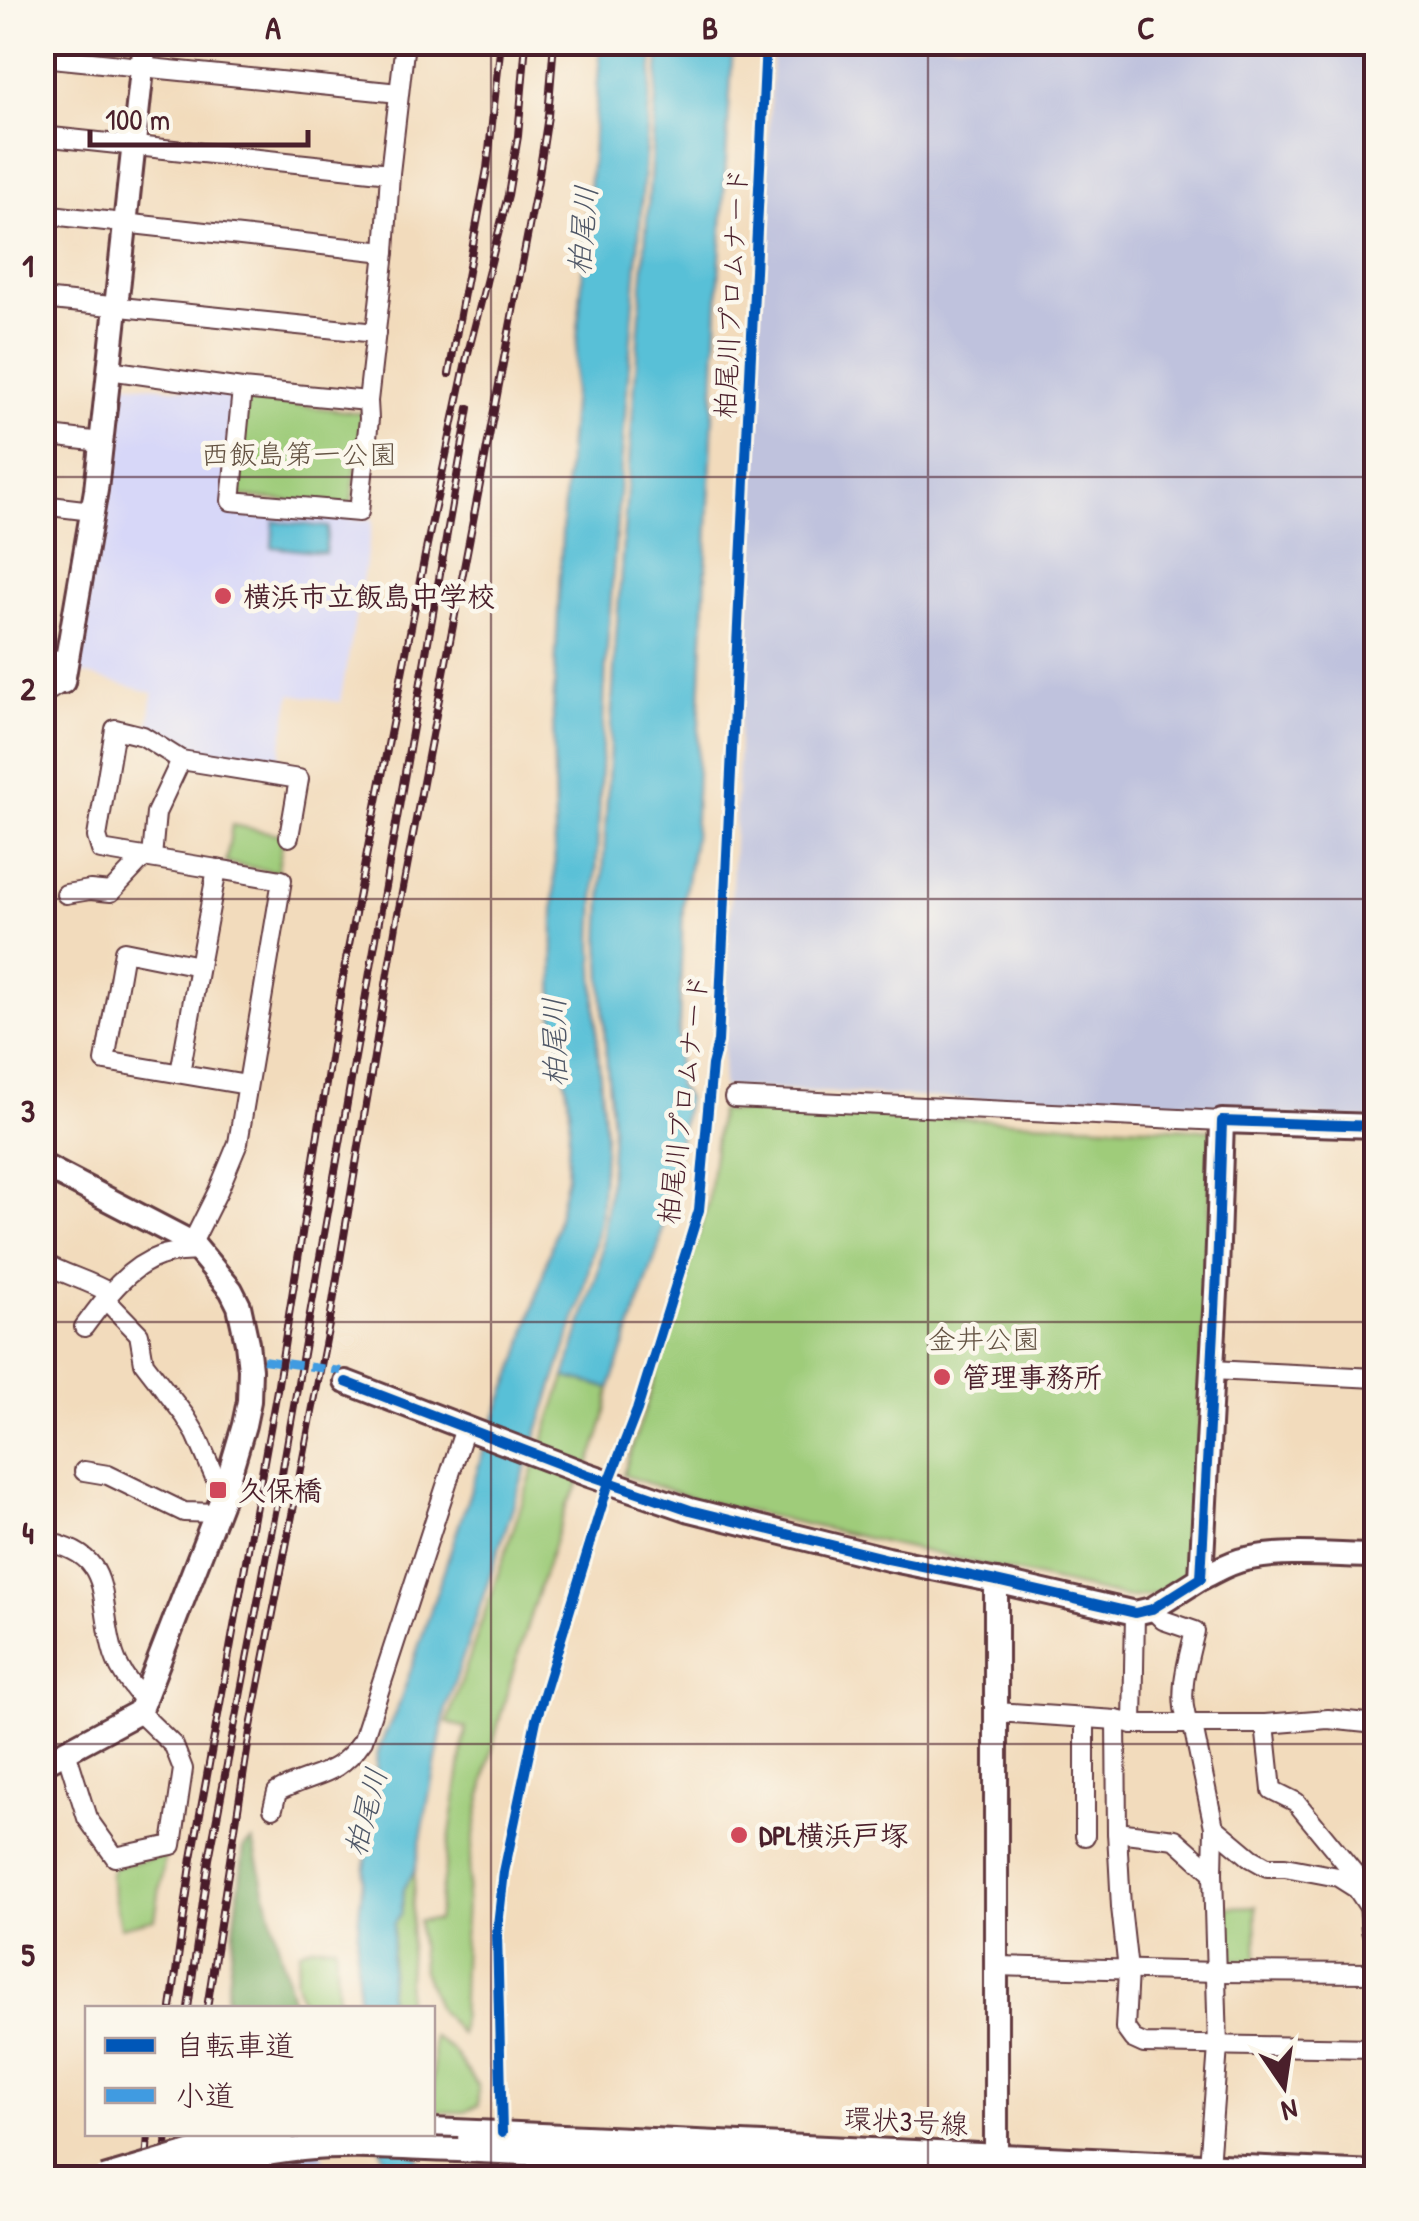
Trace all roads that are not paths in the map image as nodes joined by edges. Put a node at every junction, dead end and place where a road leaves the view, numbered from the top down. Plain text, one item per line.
1 (145, 42) edge
2 (405, 42) edge
3 (42, 57) edge
4 (142, 67) junction
5 (399, 93) junction
6 (42, 136) edge
7 (133, 145) junction
8 (390, 173) junction
9 (42, 214) edge
10 (125, 223) junction
11 (385, 252) junction
12 (42, 299) edge
13 (116, 308) junction
14 (376, 333) junction
15 (108, 370) junction
16 (242, 389) junction
17 (368, 400) junction
18 (42, 435) edge
19 (101, 442) junction
20 (42, 505) edge
21 (92, 511) junction
22 (57, 667) edge
23 (42, 695) edge
24 (181, 760) junction
25 (288, 837) dead end
26 (148, 858) junction
27 (217, 869) junction
28 (66, 894) dead end
29 (199, 966) junction
30 (180, 1073) junction
31 (247, 1084) junction
32 (734, 1098) dead end
33 (1222, 1121) junction
34 (1376, 1126) edge
35 (42, 1165) edge
36 (196, 1247) junction
37 (42, 1262) edge
38 (107, 1296) junction
39 (84, 1326) dead end
40 (1212, 1370) junction
41 (1376, 1378) edge
42 (346, 1382) dead end
43 (470, 1430) junction
44 (84, 1471) dead end
45 (220, 1504) junction
46 (42, 1541) edge
47 (1376, 1556) edge
48 (1201, 1578) junction
49 (996, 1580) junction
50 (1144, 1611) junction
51 (142, 1707) junction
52 (997, 1712) junction
53 (1084, 1718) junction
54 (1124, 1722) junction
55 (1266, 1724) junction
56 (1376, 1724) edge
57 (1191, 1726) junction
58 (66, 1751) junction
59 (42, 1764) edge
60 (273, 1808) dead end
61 (1214, 1826) junction
62 (1117, 1832) junction
63 (1085, 1836) dead end
64 (1213, 1873) junction
65 (1371, 1910) junction
66 (1376, 1931) edge
67 (998, 1966) junction
68 (1128, 1970) junction
69 (1217, 1972) junction
70 (1376, 1972) edge
71 (1218, 2047) junction
72 (1376, 2048) edge
73 (435, 2131) edge
74 (271, 2136) edge
75 (458, 2141) junction
76 (504, 2144) junction
77 (996, 2166) junction
78 (1209, 2166) junction
79 (669, 2169) edge
80 (1128, 2170) edge
81 (1376, 2173) edge
82 (104, 2178) edge
83 (165, 2178) edge
84 (509, 2178) edge
85 (1052, 2178) edge

1 - 4 street
2 - 5 street
3 - 4 street
4 - 5 street
4 - 7 street
5 - 8 street
6 - 7 street
7 - 8 street
7 - 10 street
8 - 11 street
9 - 10 street
10 - 11 street
10 - 13 street
11 - 14 street
12 - 13 street
13 - 14 street
13 - 15 street
14 - 17 street
15 - 16 street
15 - 19 street
16 - 17 street
16 - 17 street
18 - 19 street
19 - 21 street
20 - 21 street
21 - 22 street
22 - 23 street
24 - 25 street
24 - 26 street
24 - 26 street
26 - 27 street
26 - 28 street
27 - 29 street
27 - 31 street
29 - 30 street
29 - 30 street
30 - 31 street
31 - 36 street
32 - 33 street
33 - 34 street
33 - 40 street
35 - 36 street
36 - 38 street
36 - 45 street
37 - 38 street
38 - 39 street
38 - 45 street
40 - 41 street
40 - 48 street
42 - 43 street
43 - 49 street
43 - 60 street
44 - 45 street
45 - 51 street
46 - 51 street
47 - 48 street
48 - 50 street
49 - 50 street
49 - 52 street
50 - 54 street
50 - 57 street
51 - 58 street
51 - 58 street
52 - 53 street
52 - 67 street
53 - 54 street
53 - 63 street
54 - 57 street
54 - 62 street
55 - 56 street
55 - 57 street
55 - 65 street
57 - 61 street
58 - 59 street
61 - 64 street
61 - 65 street
62 - 64 street
62 - 68 street
64 - 69 street
65 - 66 street
67 - 68 street
67 - 77 street
68 - 69 street
68 - 71 street
69 - 70 street
69 - 71 street
71 - 72 street
71 - 78 street
73 - 75 street, 環状3号線
74 - 82 street, bridge
75 - 76 street, 環状3号線
75 - 83 street, 環状3号線, bridge
76 - 77 street, 環状3号線
76 - 79 street, 環状3号線
76 - 84 street
77 - 79 street, 環状3号線
77 - 80 street, 環状3号線
77 - 85 street, 環状3号線
78 - 80 street, 環状3号線
78 - 81 street, 環状3号線

